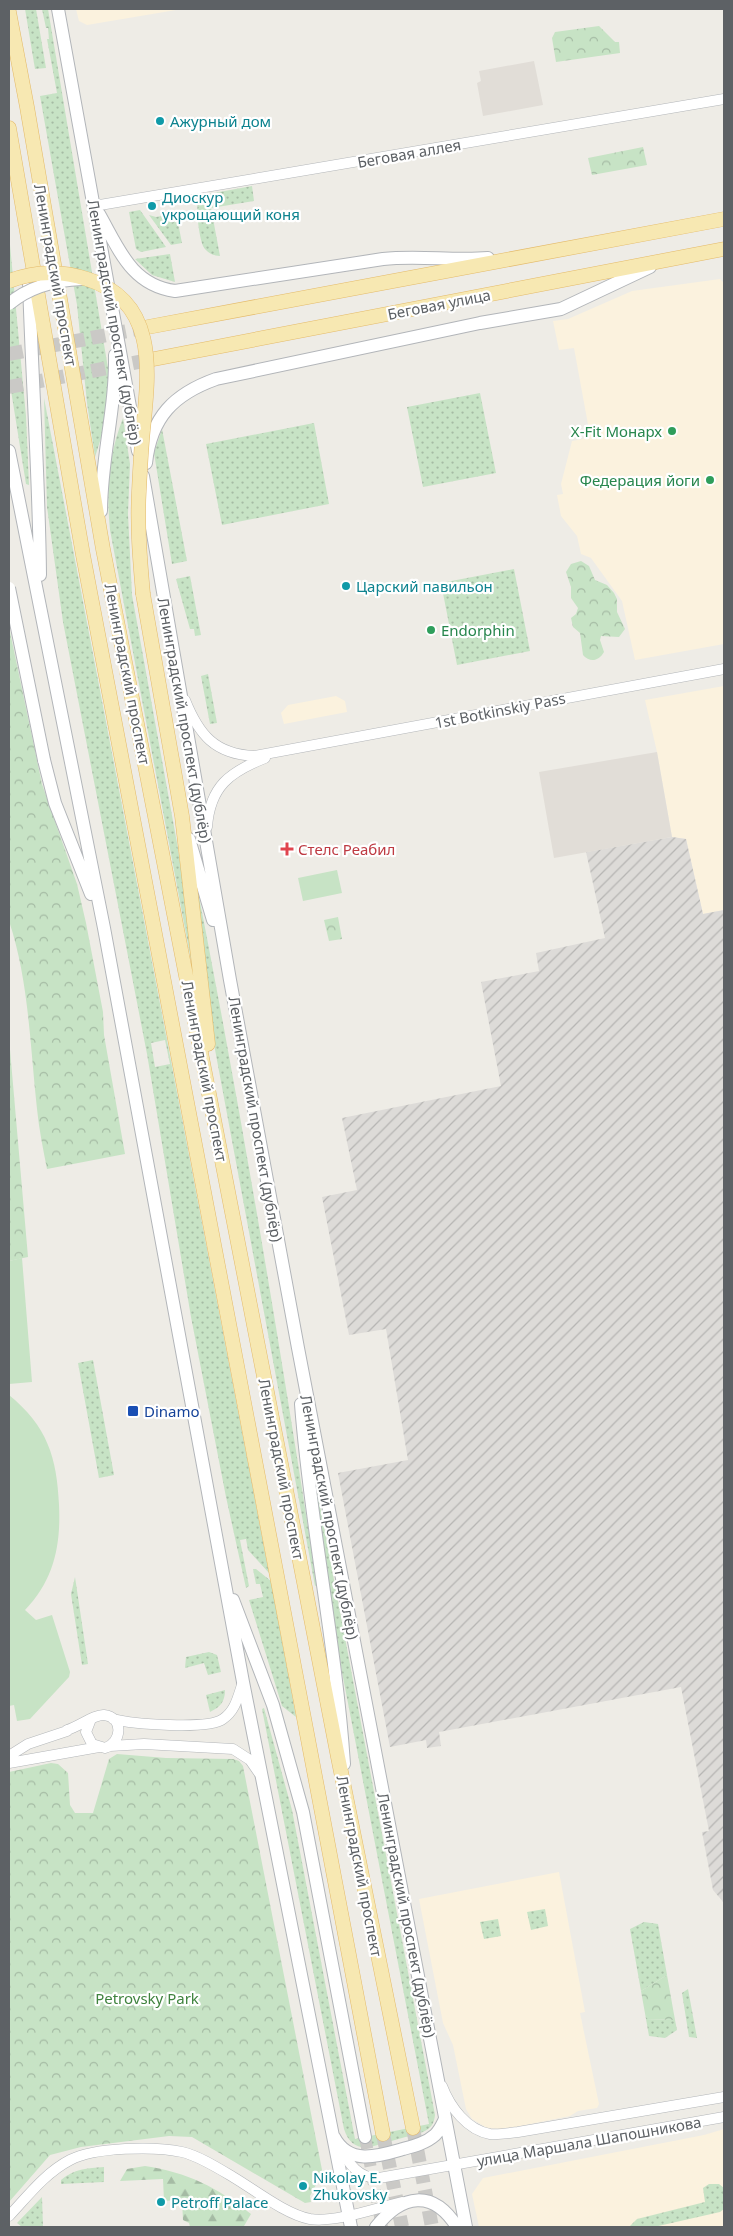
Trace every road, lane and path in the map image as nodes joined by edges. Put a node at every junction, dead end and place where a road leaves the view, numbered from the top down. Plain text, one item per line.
1 (58, 9) edge
2 (9, 12) edge
3 (724, 99) edge
4 (9, 128) edge
5 (94, 206) junction
6 (724, 219) edge
7 (28, 232) junction
8 (724, 249) edge
9 (565, 250) junction
10 (662, 261) junction
11 (89, 279) junction
12 (9, 281) edge
13 (110, 293) junction
14 (9, 304) edge
15 (148, 327) tunnel mouth
16 (154, 359) tunnel mouth
17 (9, 451) edge
18 (9, 484) edge
19 (145, 490) junction
20 (18, 502) junction
21 (103, 548) junction
22 (9, 588) edge
23 (40, 599) junction
24 (724, 668) edge
25 (182, 692) junction
26 (277, 754) junction
27 (182, 816) junction
28 (207, 845) junction
29 (104, 928) junction
30 (230, 980) junction
31 (213, 1112) junction
32 (298, 1348) junction
33 (223, 1572) junction
34 (243, 1682) junction
35 (91, 1719) junction
36 (113, 1719) junction
37 (110, 1746) junction
38 (99, 1747) junction
39 (9, 1756) edge
40 (9, 1763) edge
41 (261, 1776) junction
42 (347, 1801) junction
43 (436, 2066) junction
44 (724, 2097) edge
45 (724, 2117) edge
46 (445, 2119) junction
47 (413, 2128) tunnel mouth
48 (331, 2130) junction
49 (383, 2134) tunnel mouth
50 (365, 2137) tunnel mouth
51 (338, 2144) junction
52 (454, 2165) junction
53 (407, 2201) junction
54 (9, 2216) edge
55 (350, 2221) edge
56 (376, 2227) edge
57 (457, 2227) edge
58 (466, 2227) edge

1 - 5 main road, Ленинградский проспект (дублёр)
2 - 21 main road, Ленинградский проспект
3 - 5 street, Беговая аллея
4 - 7 main road, Ленинградский проспект
5 - 9 main road, Беговая улица
5 - 13 main road, Ленинградский проспект (дублёр)
6 - 9 main road, Беговая улица
7 - 23 main road
7 - 49 main road, Ленинградский проспект
8 - 10 main road, Беговая улица
9 - 15 main road, Беговая улица
10 - 16 main road, Беговая улица
10 - 19 main road
11 - 12 main road, bridge
11 - 14 main road, bridge
11 - 27 main road, bridge
13 - 19 main road, Ленинградский проспект (дублёр)
13 - 21 main road
17 - 20 main road
18 - 20 main road
19 - 25 main road, Ленинградский проспект (дублёр)
20 - 23 main road
21 - 31 main road, Ленинградский проспект
22 - 29 main road, bridge
23 - 29 main road
24 - 26 street, 1st Botkinskiy Pass
25 - 26 street, 1st Botkinskiy Pass
25 - 28 main road, Ленинградский проспект (дублёр)
26 - 28 street, 1st Botkinskiy Pass
27 - 30 main road
27 - 31 main road
28 - 30 main road, Ленинградский проспект (дублёр)
29 - 33 main road
30 - 32 main road, Ленинградский проспект (дублёр)
31 - 42 main road, Ленинградский проспект
32 - 42 main road
32 - 43 main road, Ленинградский проспект (дублёр)
33 - 34 main road
33 - 50 main road
34 - 36 street
34 - 41 main road
35 - 36 street
35 - 38 street
35 - 39 street
36 - 37 street
37 - 38 street
37 - 41 street
38 - 40 street
41 - 48 main road
42 - 47 main road, Ленинградский проспект
43 - 44 street, улица Маршала Шапошникова
43 - 46 main road, Ленинградский проспект (дублёр)
45 - 52 street, улица Маршала Шапошникова
46 - 51 main road
46 - 52 main road, Ленинградский проспект (дублёр)
48 - 51 main road
48 - 55 main road
51 - 52 street, улица Маршала Шапошникова
52 - 58 main road, Ленинградский проспект (дублёр)
53 - 55 street
53 - 56 main road
53 - 57 main road
54 - 55 street

